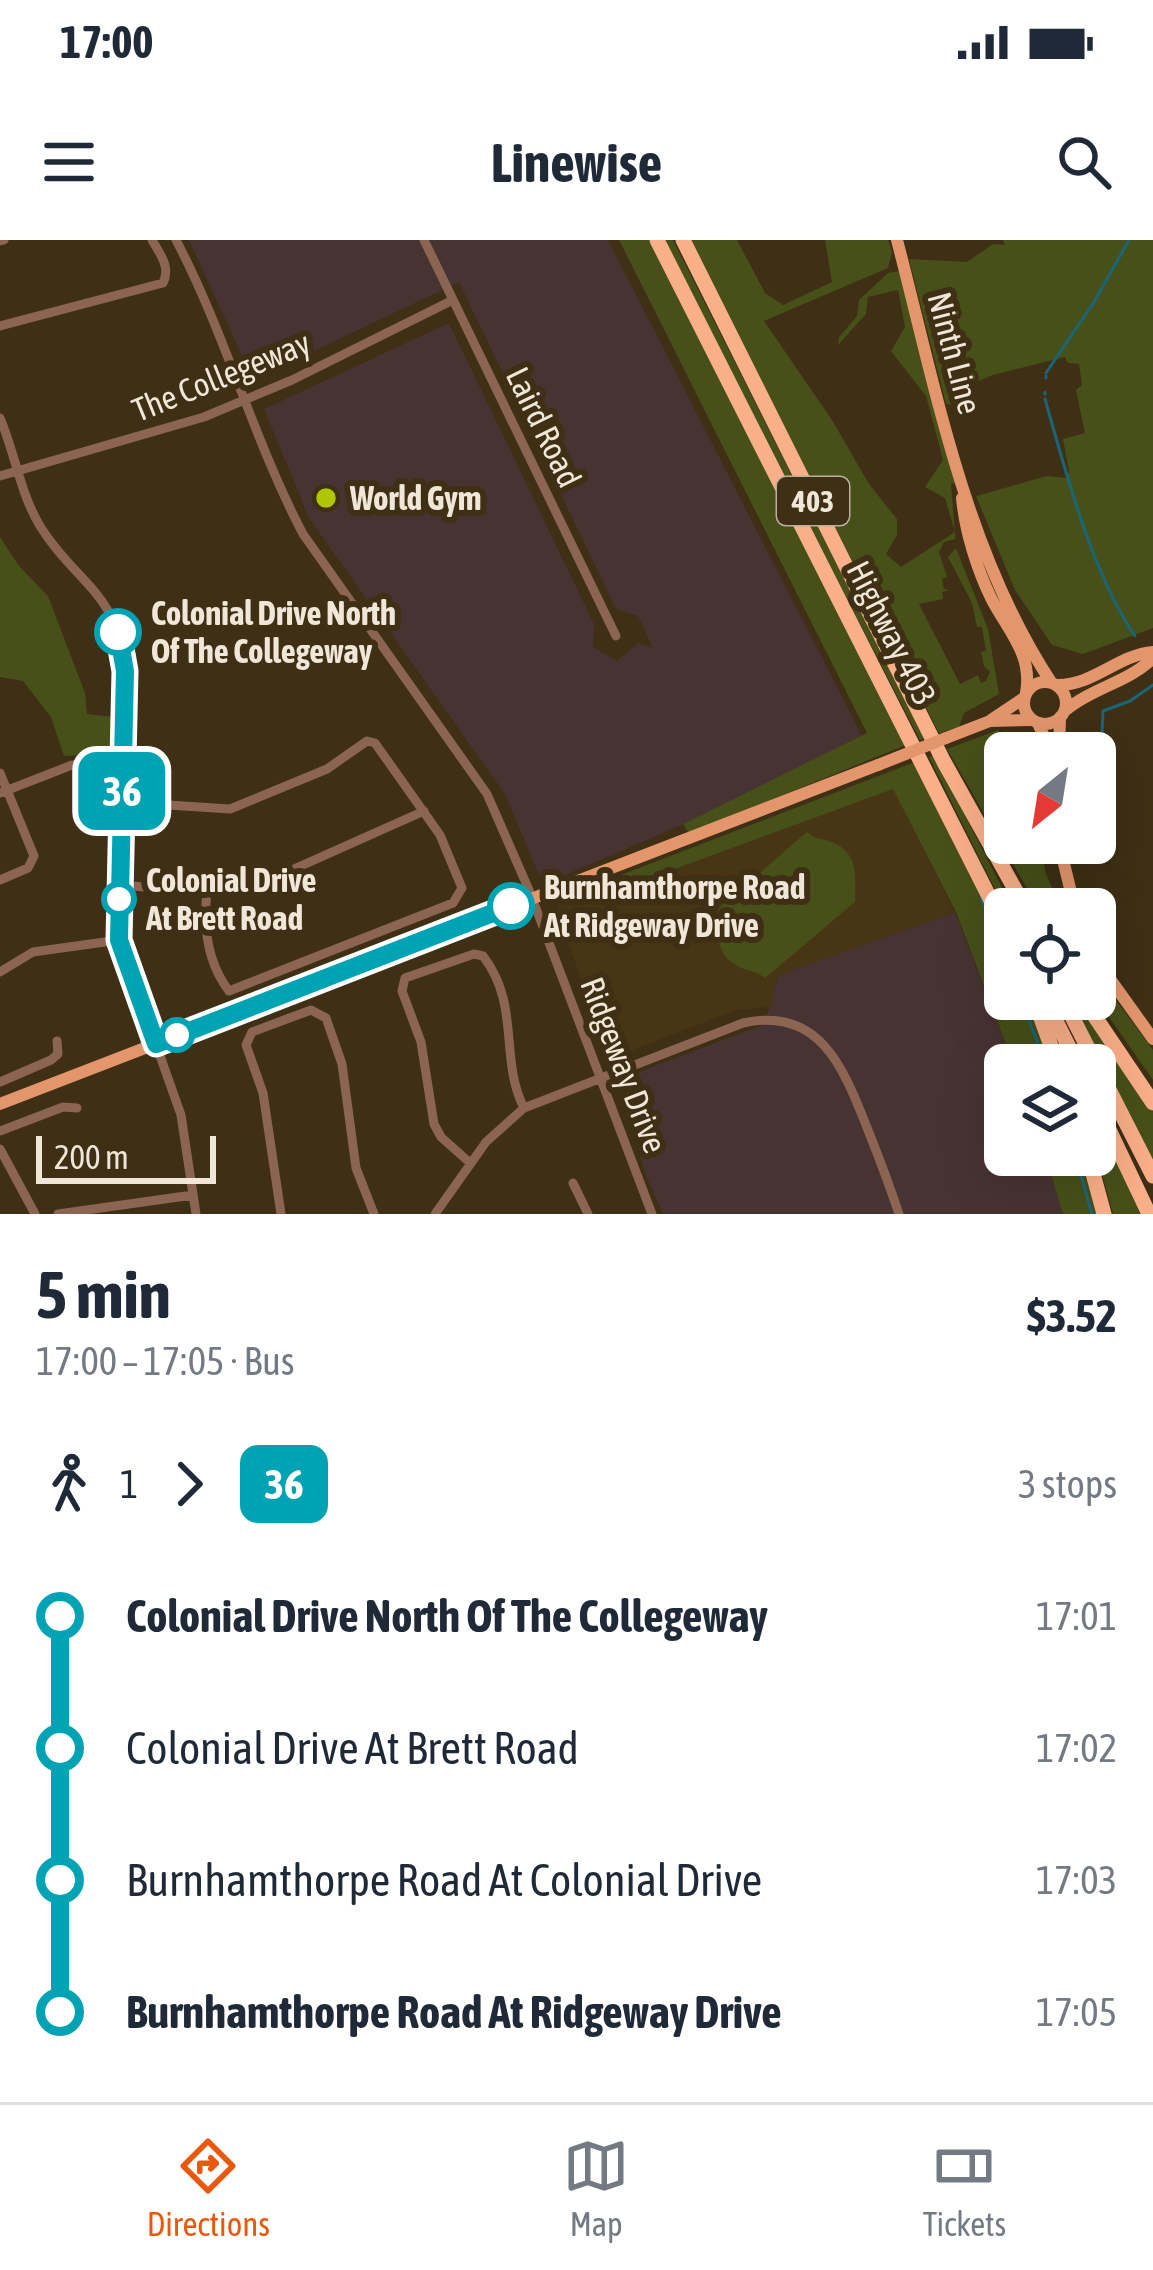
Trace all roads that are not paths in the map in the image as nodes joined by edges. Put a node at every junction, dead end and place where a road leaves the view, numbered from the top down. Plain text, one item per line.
1 (152, 240) edge
2 (176, 240) edge
3 (424, 240) edge
4 (656, 240) edge
5 (683, 240) edge
6 (897, 240) edge
7 (453, 300) junction
8 (0, 326) edge
9 (245, 399) junction
10 (0, 418) edge
11 (17, 471) junction
12 (0, 476) edge
13 (960, 479) junction
14 (616, 636) dead end
15 (1153, 655) edge
16 (1054, 684) junction
17 (1025, 696) junction
18 (1063, 714) junction
19 (990, 721) junction
20 (1035, 721) junction
21 (1042, 732) edge
22 (1059, 732) edge
23 (123, 764) junction
24 (0, 773) edge
25 (4, 791) edge
26 (122, 802) junction
27 (424, 811) junction
28 (1000, 865) junction
29 (0, 880) edge
30 (119, 885) junction
31 (985, 888) edge
32 (1006, 888) edge
33 (1014, 888) edge
34 (207, 892) junction
35 (532, 898) junction
36 (119, 940) junction
37 (0, 972) edge
38 (1116, 987) edge
39 (1074, 1020) edge
40 (1098, 1022) joint
41 (1153, 1039) edge
42 (58, 1041) dead end
43 (156, 1044) junction
44 (600, 1077) junction
45 (0, 1082) edge
46 (1153, 1090) edge
47 (1153, 1103) edge
48 (0, 1104) edge
49 (77, 1108) dead end
50 (524, 1108) junction
51 (0, 1131) edge
52 (1116, 1144) edge
53 (0, 1150) edge
54 (469, 1162) junction
55 (1153, 1175) edge
56 (1094, 1176) edge
57 (573, 1184) dead end
58 (193, 1195) junction
59 (35, 1214) edge
60 (58, 1214) edge
61 (196, 1214) edge
62 (281, 1214) edge
63 (374, 1214) edge
64 (435, 1214) edge
65 (588, 1214) edge
66 (652, 1214) edge
67 (899, 1214) edge
68 (1104, 1214) edge
69 (1149, 1214) edge

1 - 8 street
2 - 9 street, Ridgeway Drive
3 - 7 street, Laird Road
4 - 31 highway, Highway 403 / 403
5 - 28 highway, Highway 403 / 403
6 - 13 main road, Ninth Line
7 - 9 street, The Collegeway
7 - 14 street, Laird Road
9 - 11 street, The Collegeway
9 - 35 street, Ridgeway Drive
10 - 11 street
11 - 12 street, The Collegeway
11 - 23 street
13 - 16 main road, Ninth Line
13 - 17 main road, Ninth Line
15 - 16 main road
15 - 18 main road
16 - 17 main road
16 - 18 main road
17 - 19 main road
17 - 20 main road
18 - 20 main road
18 - 22 main road
19 - 20 main road
19 - 35 main road, bridge
20 - 21 main road
23 - 25 street
23 - 26 street
24 - 25 street
25 - 29 street
26 - 27 street
26 - 30 street
27 - 34 street
27 - 34 street
28 - 32 highway
28 - 33 highway, Highway 403 / 403
30 - 34 street
30 - 36 street
35 - 43 main road
35 - 44 street, Ridgeway Drive
36 - 37 street
36 - 43 street
38 - 41 main road
39 - 55 highway
40 - 46 highway
40 - 47 highway
42 - 45 street
43 - 48 main road
43 - 58 street
44 - 50 street
44 - 66 street, Ridgeway Drive
44 - 67 street
49 - 51 street
50 - 54 street
50 - 54 street
52 - 69 highway
53 - 59 street
54 - 64 street
56 - 68 highway
57 - 65 street
58 - 60 street
58 - 61 street
62 - 63 street

